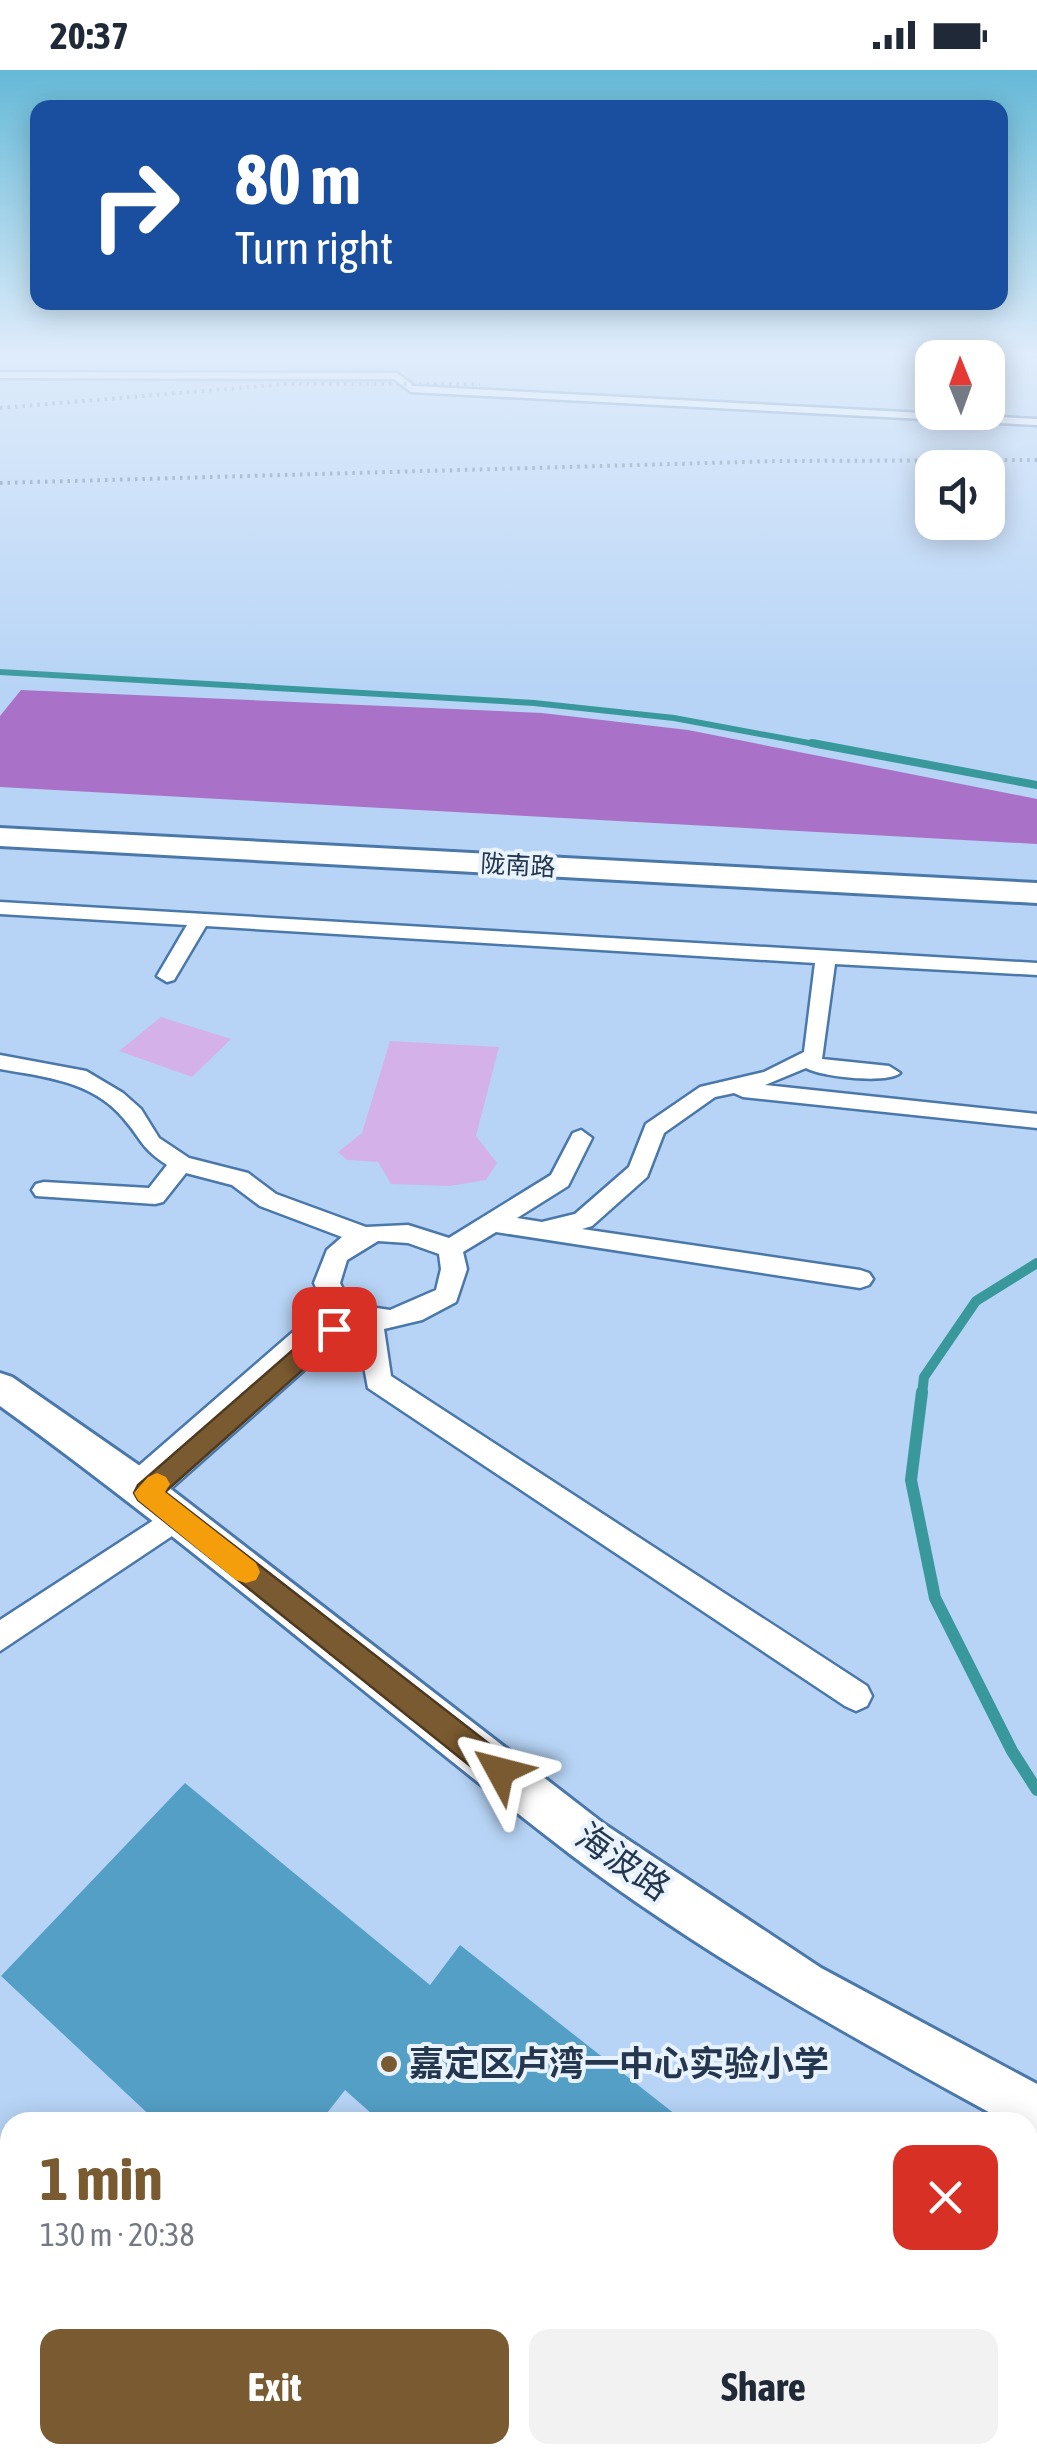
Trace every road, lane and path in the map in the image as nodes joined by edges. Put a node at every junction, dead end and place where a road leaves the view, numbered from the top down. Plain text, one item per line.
1 (0, 816) edge
2 (0, 837) edge
3 (1037, 871) edge
4 (1037, 892) edge
5 (0, 908) edge
6 (200, 920) junction
7 (826, 958) junction
8 (1037, 968) edge
9 (166, 976) dead end
10 (807, 1058) junction
11 (0, 1062) edge
12 (889, 1073) dead end
13 (724, 1088) junction
14 (1037, 1121) edge
15 (582, 1138) dead end
16 (181, 1164) junction
17 (44, 1190) dead end
18 (495, 1224) junction
19 (542, 1231) junction
20 (365, 1236) junction
21 (450, 1249) junction
22 (860, 1279) dead end
23 (370, 1320) junction
24 (0, 1387) edge
25 (154, 1498) junction
26 (0, 1638) edge
27 (856, 1696) dead end
28 (1037, 2111) edge

1 - 3 main road, 陇南路
2 - 4 main road, 陇南路
5 - 6 street
6 - 7 street
6 - 9 street
7 - 8 street
7 - 10 street
10 - 12 street
10 - 13 street
11 - 16 street
13 - 14 street
13 - 19 street
15 - 18 street
16 - 17 street
16 - 20 street
18 - 19 street
18 - 21 street
19 - 22 street
20 - 21 street
20 - 25 street
21 - 23 street
23 - 25 street
23 - 27 street
24 - 25 street, 海波路
25 - 26 street
25 - 28 street, 海波路

